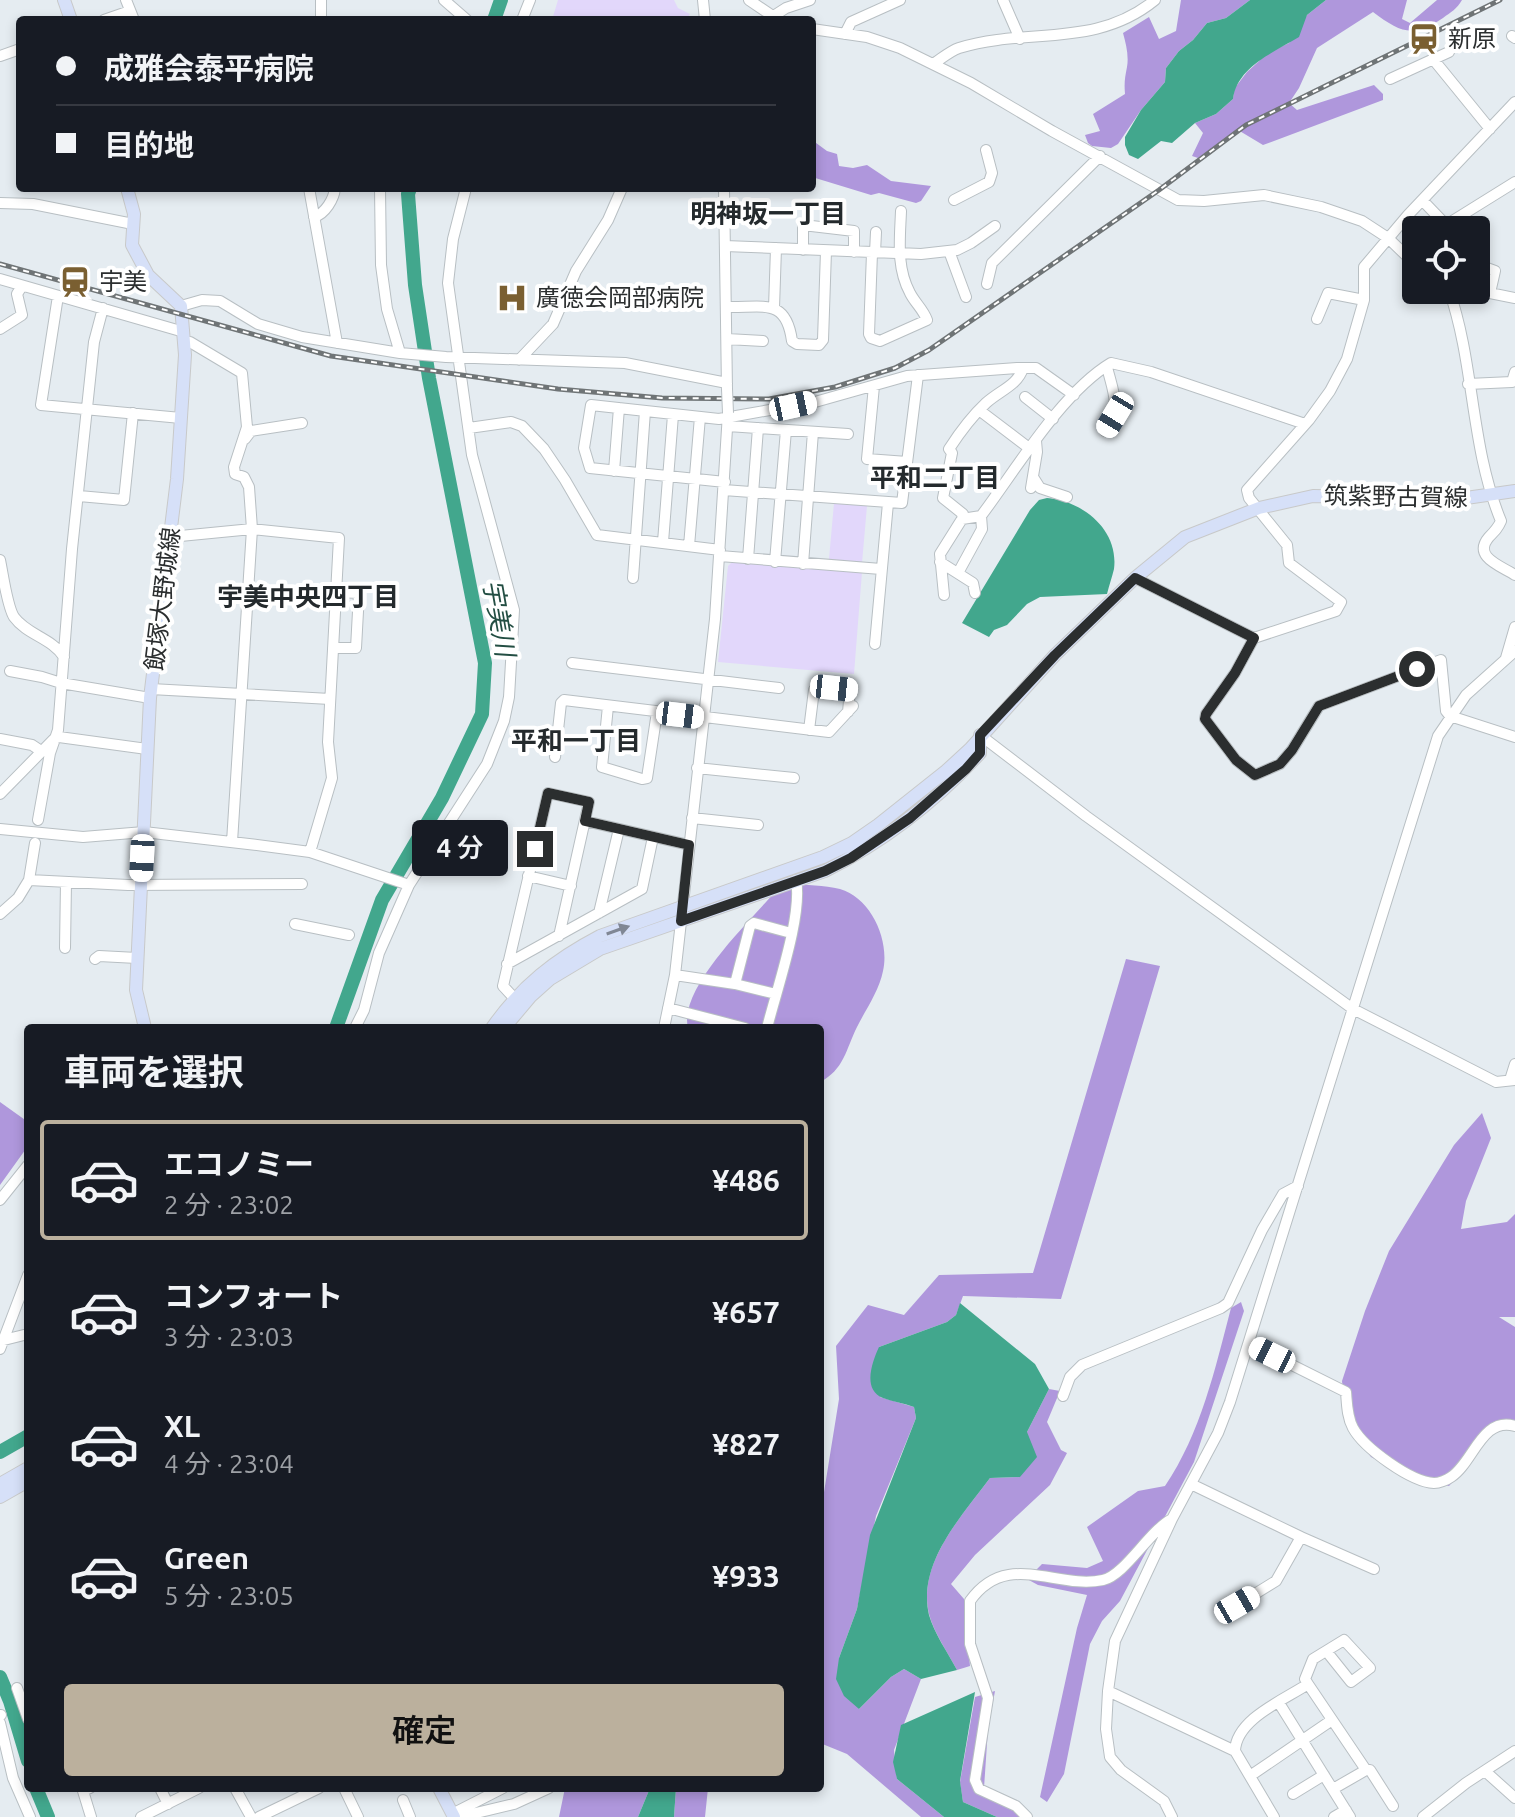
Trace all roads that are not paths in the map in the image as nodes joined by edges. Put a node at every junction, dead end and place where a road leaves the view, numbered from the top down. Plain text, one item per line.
1 (444, 0) edge
2 (749, 0) edge
3 (810, 0) edge
4 (900, 0) edge
5 (1003, 0) edge
6 (1155, 0) edge
7 (462, 16) edge
8 (772, 16) edge
9 (779, 16) edge
10 (816, 30) edge
11 (845, 34) junction
12 (1020, 39) junction
13 (1449, 52) dead end
14 (1433, 59) junction
15 (933, 64) junction
16 (1390, 79) dead end
17 (1515, 102) edge
18 (1490, 129) junction
19 (986, 150) dead end
20 (1100, 156) junction
21 (1515, 182) edge
22 (128, 192) edge
23 (310, 192) edge
24 (333, 192) edge
25 (379, 192) edge
26 (465, 192) edge
27 (620, 192) edge
28 (724, 192) edge
29 (954, 200) dead end
30 (1423, 201) junction
31 (0, 203) edge
32 (901, 211) dead end
33 (1437, 216) edge
34 (1465, 216) edge
35 (314, 217) junction
36 (133, 224) junction
37 (995, 226) dead end
38 (876, 232) dead end
39 (1388, 238) junction
40 (725, 246) junction
41 (776, 248) junction
42 (803, 250) junction
43 (826, 251) junction
44 (949, 251) junction
45 (854, 252) junction
46 (1402, 252) edge
47 (873, 253) junction
48 (900, 254) junction
49 (1490, 269) edge
50 (0, 279) edge
51 (987, 284) dead end
52 (22, 286) junction
53 (1490, 293) joint
54 (58, 296) junction
55 (966, 297) dead end
56 (1515, 298) edge
57 (1364, 300) junction
58 (1452, 304) edge
59 (181, 306) junction
60 (727, 307) junction
61 (103, 308) junction
62 (774, 308) junction
63 (1317, 319) dead end
64 (0, 329) edge
65 (184, 337) junction
66 (727, 339) junction
67 (763, 341) dead end
68 (337, 343) junction
69 (402, 353) junction
70 (460, 358) junction
71 (519, 360) junction
72 (1105, 367) junction
73 (1023, 368) junction
74 (1515, 372) edge
75 (918, 375) junction
76 (1468, 384) junction
77 (727, 386) junction
78 (874, 386) junction
79 (1074, 395) junction
80 (1025, 397) dead end
81 (88, 408) junction
82 (619, 408) junction
83 (979, 410) junction
84 (645, 411) junction
85 (133, 413) junction
86 (673, 415) junction
87 (700, 417) junction
88 (181, 418) junction
89 (728, 419) junction
90 (1053, 419) junction
91 (302, 423) dead end
92 (1305, 424) junction
93 (469, 428) junction
94 (758, 428) junction
95 (786, 430) junction
96 (1105, 431) dead end
97 (813, 432) junction
98 (848, 434) dead end
99 (244, 440) junction
100 (1032, 445) junction
101 (907, 462) junction
102 (614, 471) junction
103 (640, 473) junction
104 (668, 476) junction
105 (696, 479) junction
106 (725, 486) junction
107 (1515, 491) edge
108 (753, 493) junction
109 (780, 495) junction
110 (79, 496) junction
111 (1491, 496) junction
112 (808, 497) junction
113 (1067, 497) dead end
114 (888, 503) junction
115 (1259, 508) junction
116 (981, 516) junction
117 (962, 519) junction
118 (252, 529) junction
119 (170, 537) junction
120 (636, 538) junction
121 (663, 542) junction
122 (689, 546) junction
123 (720, 553) junction
124 (748, 559) junction
125 (0, 560) edge
126 (775, 562) junction
127 (940, 562) junction
128 (803, 564) junction
129 (881, 569) junction
130 (958, 573) junction
131 (1515, 575) edge
132 (633, 578) dead end
133 (1135, 578) junction
134 (336, 592) junction
135 (975, 593) dead end
136 (944, 595) dead end
137 (1515, 627) edge
138 (1254, 638) junction
139 (875, 644) dead end
140 (333, 648) junction
141 (1515, 651) edge
142 (64, 657) junction
143 (1506, 659) junction
144 (572, 663) dead end
145 (10, 671) dead end
146 (708, 680) junction
147 (61, 683) junction
148 (779, 688) dead end
149 (242, 693) junction
150 (151, 694) junction
151 (330, 699) junction
152 (608, 706) junction
153 (657, 712) junction
154 (1450, 716) junction
155 (703, 718) junction
156 (809, 730) junction
157 (980, 735) junction
158 (1515, 737) edge
159 (0, 739) edge
160 (54, 739) junction
161 (147, 749) junction
162 (41, 751) junction
163 (555, 757) dead end
164 (697, 768) junction
165 (794, 778) dead end
166 (0, 794) edge
167 (692, 818) junction
168 (38, 820) dead end
169 (585, 821) junction
170 (758, 825) dead end
171 (0, 829) edge
172 (619, 829) junction
173 (144, 832) junction
174 (653, 837) junction
175 (232, 842) junction
176 (35, 843) dead end
177 (689, 845) junction
178 (310, 852) junction
179 (528, 876) junction
180 (29, 880) junction
181 (796, 880) junction
182 (66, 882) junction
183 (141, 883) junction
184 (302, 884) dead end
185 (406, 884) junction
186 (571, 886) junction
187 (682, 906) junction
188 (599, 913) junction
189 (0, 914) edge
190 (681, 921) junction
191 (295, 924) dead end
192 (791, 933) junction
193 (349, 935) dead end
194 (559, 936) junction
195 (65, 948) dead end
196 (137, 958) junction
197 (95, 959) dead end
198 (507, 964) junction
199 (675, 975) junction
200 (735, 984) junction
201 (776, 994) junction
202 (515, 999) junction
203 (668, 1008) junction
204 (1353, 1009) junction
205 (144, 1024) edge
206 (357, 1024) edge
207 (495, 1024) edge
208 (507, 1024) edge
209 (665, 1024) edge
210 (730, 1024) edge
211 (768, 1024) edge
212 (1515, 1064) edge
213 (1512, 1080) edge
214 (24, 1170) edge
215 (1298, 1186) junction
216 (0, 1200) edge
217 (24, 1285) edge
218 (24, 1335) edge
219 (1, 1344) edge
220 (1250, 1344) junction
221 (1063, 1396) dead end
222 (1515, 1426) edge
223 (24, 1470) edge
224 (24, 1483) edge
225 (0, 1484) edge
226 (1191, 1484) junction
227 (0, 1497) edge
228 (1172, 1519) junction
229 (1301, 1537) junction
230 (1374, 1569) dead end
231 (1237, 1605) dead end
232 (1327, 1652) dead end
233 (1308, 1684) junction
234 (17, 1688) dead end
235 (1108, 1691) junction
236 (1279, 1703) junction
237 (24, 1708) edge
238 (0, 1718) edge
239 (1332, 1720) junction
240 (1302, 1740) junction
241 (1235, 1751) junction
242 (1515, 1751) edge
243 (1366, 1770) junction
244 (1486, 1772) junction
245 (1324, 1775) junction
246 (1250, 1776) junction
247 (1333, 1789) junction
248 (86, 1792) edge
249 (162, 1792) edge
250 (191, 1792) edge
251 (237, 1792) edge
252 (311, 1792) edge
253 (346, 1792) edge
254 (441, 1792) edge
255 (496, 1792) edge
256 (540, 1792) edge
257 (1293, 1794) dead end
258 (1515, 1798) edge
259 (403, 1800) dead end
260 (168, 1804) junction
261 (1393, 1806) dead end
262 (1348, 1814) edge
263 (455, 1816) edge
264 (30, 1817) edge
265 (91, 1817) edge
266 (141, 1817) edge
267 (251, 1817) edge
268 (259, 1817) edge
269 (358, 1817) edge
270 (410, 1817) edge
271 (1027, 1817) edge
272 (1172, 1817) edge
273 (1274, 1817) edge
274 (1334, 1817) edge
275 (1423, 1817) edge

1 - 7 street
2 - 8 street
3 - 9 street
4 - 11 street
5 - 12 street
6 - 12 street
10 - 11 street
11 - 15 street
12 - 15 street
13 - 14 street
14 - 16 street
14 - 18 street
15 - 20 street
17 - 18 street
18 - 30 street
19 - 29 street
20 - 39 street
20 - 51 street
21 - 34 street
22 - 36 main road
23 - 35 street
24 - 35 street
25 - 69 street
26 - 70 street
27 - 71 street
28 - 40 street
30 - 33 street
30 - 39 street
31 - 36 street
32 - 48 street
35 - 68 street
36 - 59 main road
37 - 44 street
38 - 47 street
39 - 46 street
39 - 57 street
40 - 41 street
40 - 60 street
41 - 42 street
41 - 62 street
42 - 43 street
42 - 45 street
43 - 45 street
43 - 62 street
44 - 48 street
44 - 55 street
45 - 47 street
47 - 48 street
47 - 48 street
49 - 53 street
50 - 52 street
52 - 54 street
52 - 64 street
53 - 56 street
54 - 61 street
54 - 81 street
57 - 63 street
57 - 92 street
58 - 76 street
59 - 65 main road, 飯塚大野城線
59 - 68 street
60 - 62 street
60 - 66 street
61 - 65 street
61 - 81 street
65 - 88 main road, 飯塚大野城線
65 - 99 street
66 - 67 street
66 - 77 street
68 - 69 street
69 - 70 street
70 - 71 street
70 - 93 street
71 - 77 street
72 - 79 street
72 - 92 street
72 - 96 street
73 - 75 street
73 - 79 street
73 - 83 street
74 - 76 street
75 - 78 street
75 - 101 street
76 - 111 street
77 - 89 street, bridge
78 - 89 street
78 - 101 street
79 - 90 street
80 - 90 street
81 - 85 street
81 - 110 street
82 - 84 street
82 - 102 street
82 - 102 street
83 - 100 street
83 - 117 street
84 - 86 street
84 - 103 street
85 - 88 street
85 - 110 street
86 - 87 street
86 - 104 street
87 - 89 street
87 - 105 street
88 - 119 main road, 飯塚大野城線
89 - 94 street
89 - 106 street
90 - 100 street
91 - 99 street
92 - 115 street
93 - 120 street
93 - 185 street
94 - 95 street
94 - 108 street
95 - 97 street
95 - 109 street
97 - 98 street
97 - 112 street
99 - 118 street
100 - 113 street
100 - 116 street
101 - 114 street
102 - 103 street
103 - 104 street
103 - 120 street
104 - 105 street
104 - 121 street
105 - 106 street
105 - 122 street
106 - 108 street
106 - 123 street
107 - 111 main road, 筑紫野古賀線
108 - 109 street
108 - 124 street
109 - 112 street
109 - 126 street
110 - 142 street
111 - 115 main road, 筑紫野古賀線
111 - 131 street
112 - 114 street
112 - 128 street
114 - 129 street
115 - 133 main road, 筑紫野古賀線
115 - 138 street
116 - 117 street
116 - 130 street
117 - 127 street
118 - 119 street
118 - 134 street
118 - 149 street
119 - 150 main road, 飯塚大野城線
120 - 121 street
120 - 132 street
121 - 122 street
122 - 123 street
123 - 124 street
123 - 146 street
124 - 126 street
125 - 142 street
126 - 128 street
127 - 130 street
127 - 136 street
128 - 129 street
129 - 139 street
130 - 135 street
133 - 138 street
133 - 157 main road, 筑紫野古賀線
134 - 140 street
134 - 140 street
137 - 143 street
138 - 154 street
140 - 151 street
141 - 143 street
142 - 147 street
143 - 154 street
144 - 146 street
145 - 147 street
146 - 148 street
146 - 155 street
147 - 150 street
147 - 160 street
149 - 150 street
149 - 151 street
149 - 175 street
150 - 161 main road, 飯塚大野城線
151 - 178 street
152 - 153 street
152 - 153 street
152 - 163 street
153 - 155 street
154 - 158 street
154 - 204 street
155 - 156 street
155 - 164 street
156 - 156 street
157 - 181 main road, 筑紫野古賀線
157 - 187 main road, 筑紫野古賀線
157 - 204 street
159 - 162 street
160 - 161 street
160 - 162 street
160 - 168 street
161 - 173 main road, 飯塚大野城線
162 - 166 street
164 - 165 street
164 - 167 street
167 - 170 street
167 - 177 street
169 - 172 street
169 - 179 street
169 - 186 street
171 - 173 street
172 - 174 street
172 - 188 street
173 - 175 street
173 - 183 main road, 飯塚大野城線
174 - 177 street
174 - 188 street
175 - 178 street
176 - 180 street
177 - 187 street
178 - 185 street
179 - 186 street
179 - 198 street
180 - 182 street
180 - 189 street
181 - 190 main road, 筑紫野古賀線
181 - 192 street
182 - 183 street
182 - 195 street
183 - 184 street
183 - 196 main road, 飯塚大野城線
185 - 206 street
186 - 194 street
187 - 190 street
202 -> 187 main road, 筑紫野古賀線
188 - 194 street
190 - 199 street
190 - 208 main road, 筑紫野古賀線
191 - 193 street
192 - 200 street
192 - 201 street
194 - 198 street
196 - 197 street
196 - 205 main road, 飯塚大野城線
198 - 202 street
199 - 200 street
199 - 203 street
200 - 201 street
201 - 211 street
202 - 207 main road, 筑紫野古賀線
203 - 209 street
203 - 210 street
204 - 213 street
204 - 215 street
212 - 213 street
214 - 216 street
215 - 220 street
215 - 221 street
217 - 219 street
218 - 219 street
220 - 222 street
220 - 226 street
223 - 225 main road
224 - 227 main road
226 - 228 street
226 - 229 street
228 - 235 street
228 - 271 street
229 - 230 street
229 - 231 street
232 - 233 street
233 - 236 street
233 - 239 street
234 - 237 street
235 - 241 street
235 - 272 street
236 - 240 street
236 - 241 street
238 - 264 street
239 - 240 street
239 - 243 street
240 - 245 street
240 - 246 street
241 - 246 street
242 - 244 street
243 - 247 street
243 - 261 street
244 - 258 street
244 - 275 street
245 - 247 street
245 - 257 street
246 - 273 street
247 - 262 street
248 - 265 street
249 - 260 street
250 - 260 street
251 - 267 street
252 - 268 street
253 - 269 street
254 - 263 main road
255 - 263 street
256 - 263 street
259 - 270 street
260 - 266 street
262 - 274 street

